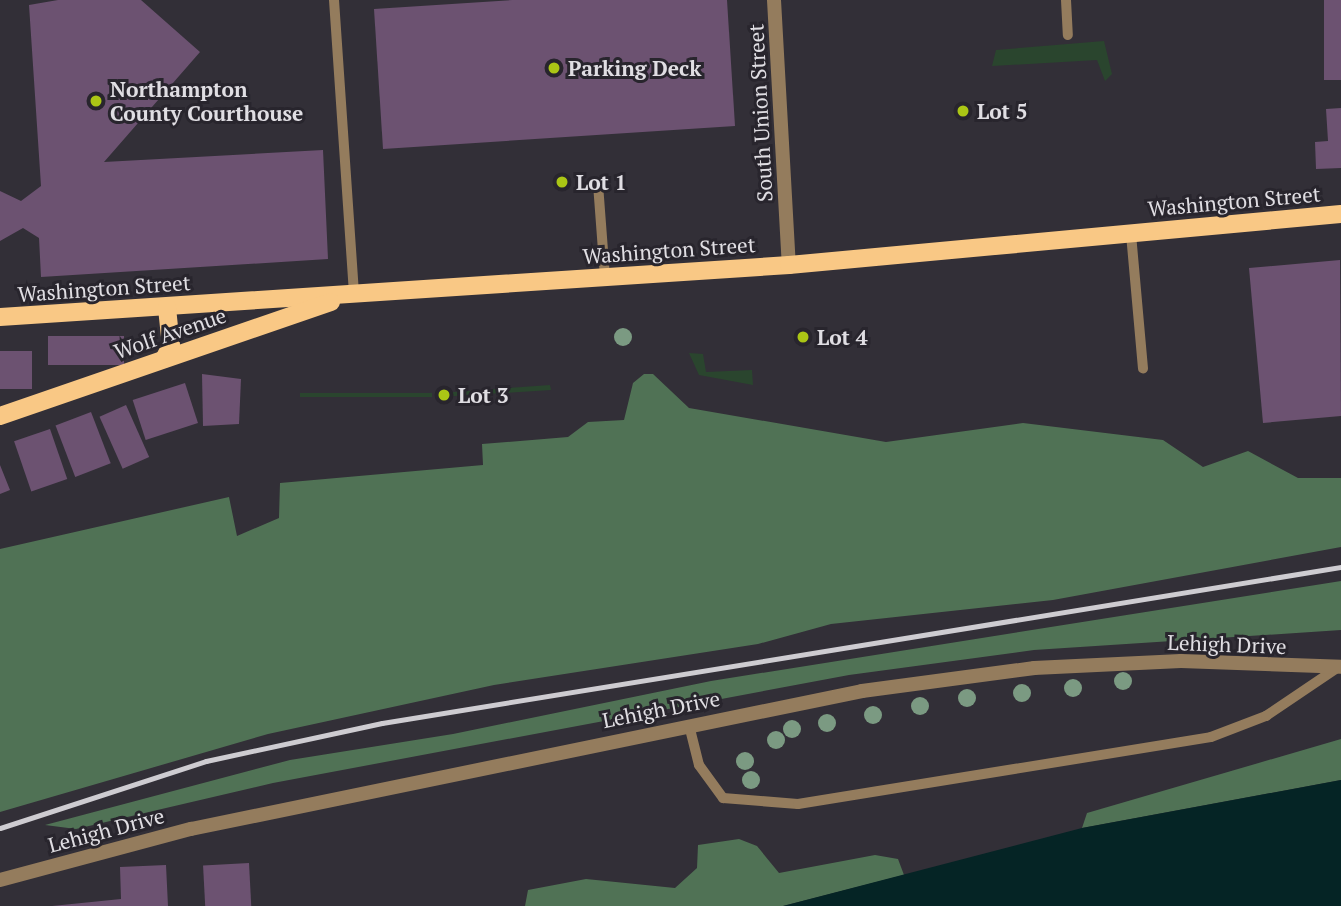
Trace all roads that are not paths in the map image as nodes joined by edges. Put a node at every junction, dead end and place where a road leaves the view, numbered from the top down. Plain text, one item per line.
1 (334, 0) edge
2 (774, 0) edge
3 (1066, 0) edge
4 (1068, 35) dead end
5 (598, 184) dead end
6 (1341, 214) edge
7 (1131, 234) junction
8 (789, 265) junction
9 (605, 277) junction
10 (354, 294) junction
11 (167, 307) junction
12 (0, 317) edge
13 (164, 359) junction
14 (1143, 368) dead end
15 (0, 416) edge
16 (1339, 667) edge
17 (689, 725) junction
18 (0, 880) edge

1 - 10 lane
2 - 8 street, South Union Street
3 - 4 lane
5 - 9 lane
6 - 7 main road, Washington Street
7 - 8 main road, Washington Street
7 - 14 lane
8 - 9 main road, Washington Street
9 - 10 main road, Washington Street
10 - 11 main road, Washington Street
10 - 13 main road, Wolf Avenue
11 - 12 main road, Washington Street
11 - 13 main road
13 - 15 main road, Wolf Avenue
16 - 17 street, Lehigh Drive
16 - 17 lane
17 - 18 street, Lehigh Drive

